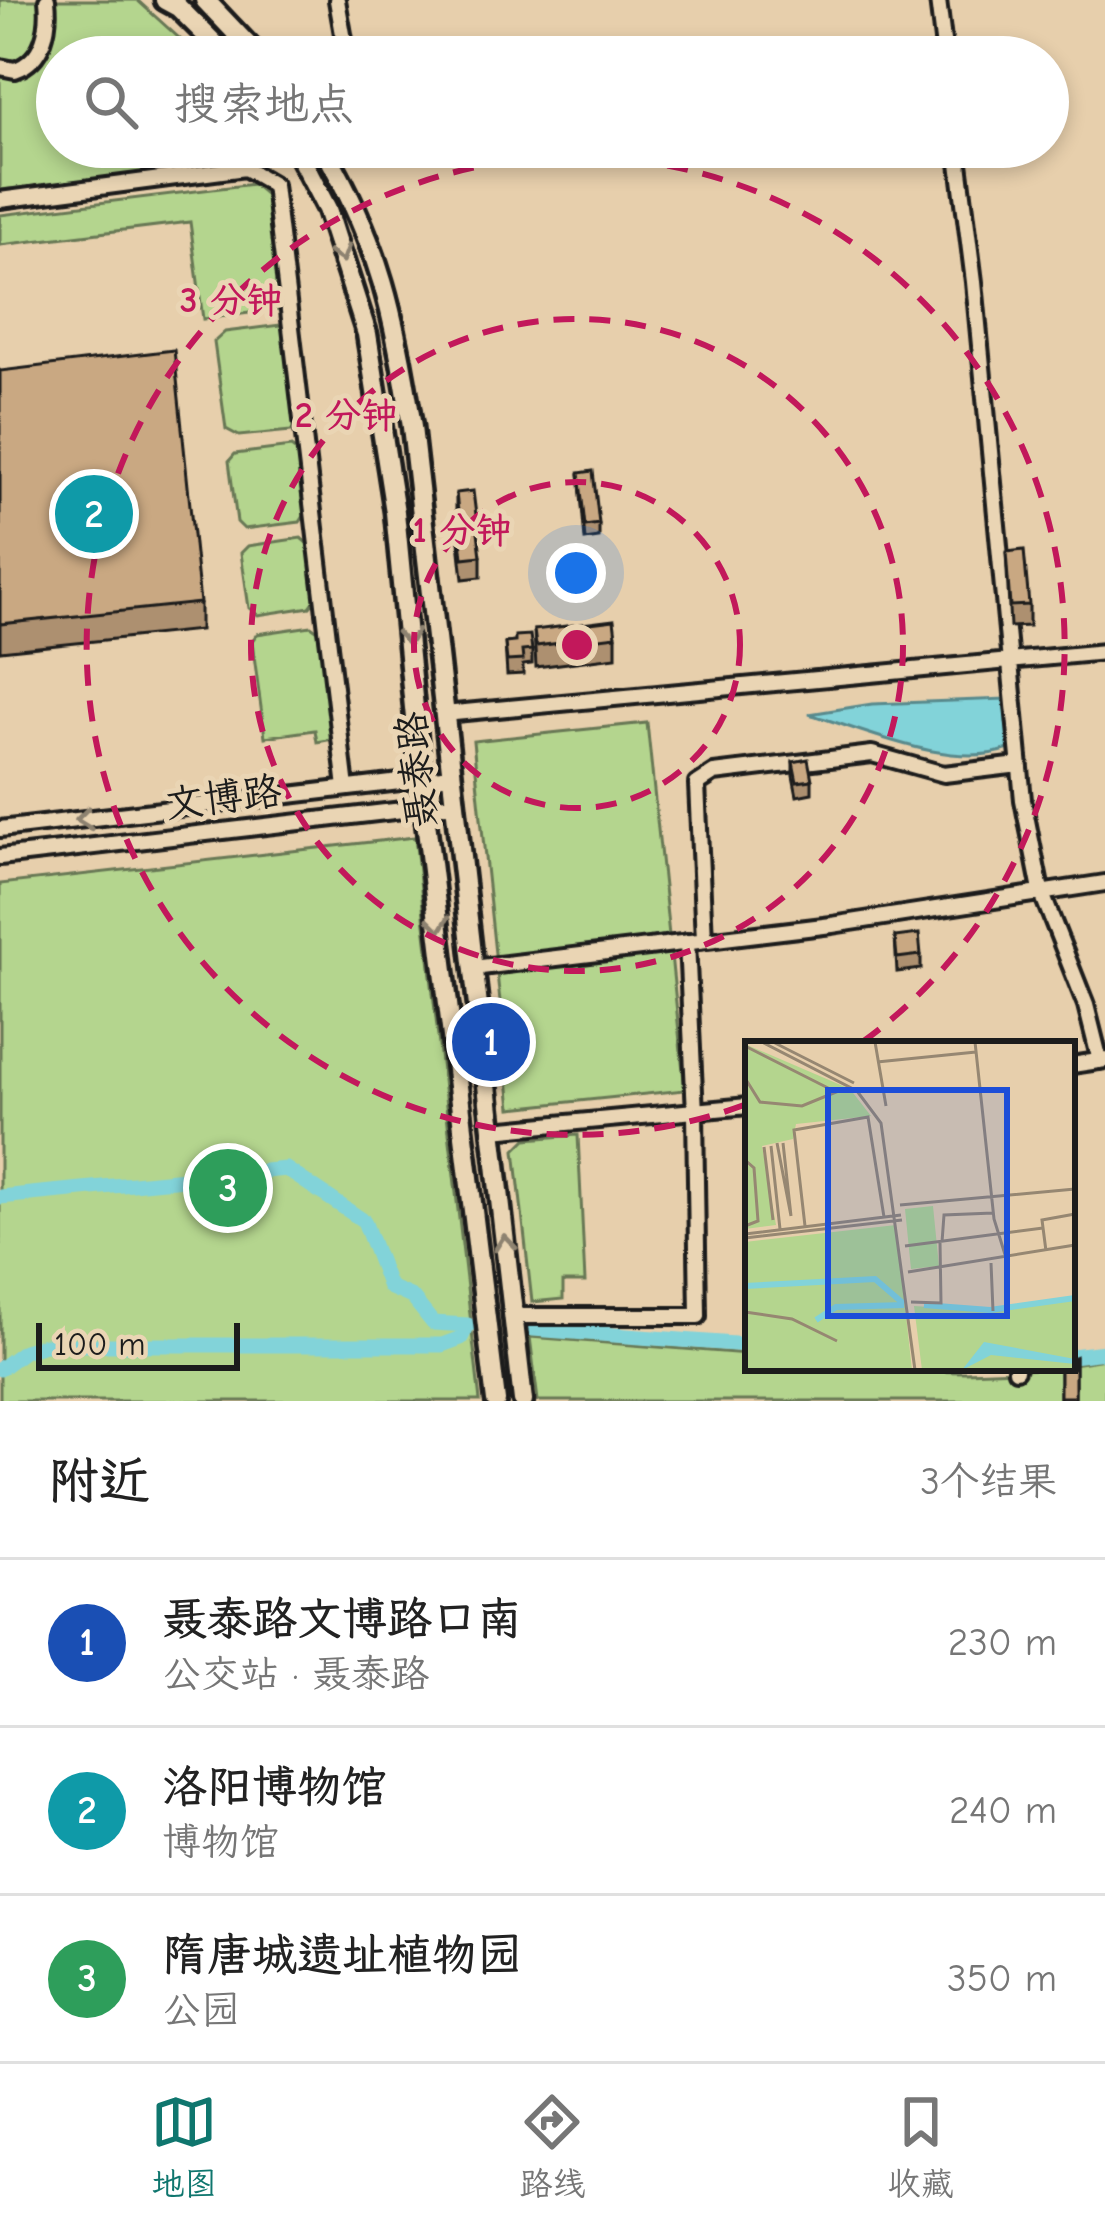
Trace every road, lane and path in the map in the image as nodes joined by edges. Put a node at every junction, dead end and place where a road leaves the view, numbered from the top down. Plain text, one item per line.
1 (47, 0) edge
2 (165, 0) edge
3 (205, 0) edge
4 (337, 0) edge
5 (938, 0) edge
6 (45, 36) edge
7 (207, 36) edge
8 (239, 36) edge
9 (343, 36) edge
10 (943, 36) edge
11 (36, 54) edge
12 (0, 67) edge
13 (306, 168) edge
14 (334, 168) edge
15 (960, 168) edge
16 (0, 200) edge
17 (1105, 652) edge
18 (1009, 661) junction
19 (444, 714) junction
20 (1019, 765) junction
21 (451, 776) junction
22 (421, 780) junction
23 (346, 788) junction
24 (454, 804) junction
25 (424, 808) junction
26 (0, 829) edge
27 (0, 856) edge
28 (1105, 883) edge
29 (1041, 891) junction
30 (704, 940) junction
31 (687, 942) junction
32 (473, 968) junction
33 (1103, 1060) edge
34 (745, 1106) edge
35 (695, 1113) junction
36 (493, 1130) junction
37 (512, 1316) junction
38 (496, 1401) edge
39 (523, 1401) edge

1 - 6 street
2 - 7 main road
3 - 8 main road
4 - 9 street
5 - 10 street
11 - 12 street
13 -> 22 main road, 聂泰路
14 - 19 main road, 聂泰路
15 - 18 street
16 - 23 street
17 - 18 street
18 - 19 street
18 - 20 street
19 - 21 main road, 聂泰路
20 - 29 street
20 - 30 street
21 - 22 street, 文博路
21 - 24 main road, 聂泰路
22 - 23 street, 文博路
22 - 25 main road, 聂泰路
23 -> 26 street, 文博路
24 - 25 street, 文博路
24 - 32 main road, 聂泰路
25 - 27 street, 文博路
25 -> 38 main road, 聂泰路
28 - 29 street
29 - 30 street
29 - 33 street
30 - 31 street
31 - 32 street
31 - 35 street
32 - 36 main road, 聂泰路
34 - 35 street
35 - 36 street
35 - 37 street
37 -> 36 main road, 聂泰路
37 - 39 main road, 聂泰路

